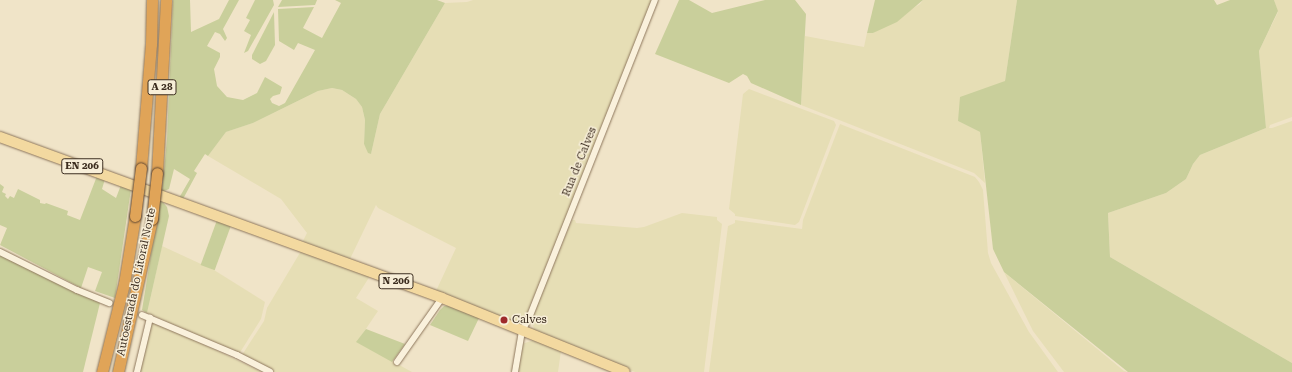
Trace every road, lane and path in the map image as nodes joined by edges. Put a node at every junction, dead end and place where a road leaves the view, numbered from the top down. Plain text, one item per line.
1 (152, 0) edge
2 (166, 0) edge
3 (655, 0) edge
4 (0, 137) edge
5 (164, 196) joint
6 (0, 252) edge
7 (442, 298) junction
8 (109, 303) dead end
9 (142, 314) dead end
10 (150, 318) junction
11 (522, 331) junction
12 (397, 362) dead end
13 (102, 372) edge
14 (118, 372) edge
15 (137, 372) edge
16 (270, 372) edge
17 (516, 372) edge
18 (625, 372) edge

1 - 13 highway, Autoestrada do Litoral Norte / A 28, bridge
2 - 14 highway, Autoestrada do Litoral Norte / A 28, bridge
3 - 11 street, Rua de Calves
4 - 5 main road, EN 206
5 - 7 main road, N 206
6 - 8 street
7 - 11 main road, N 206
7 - 12 street
9 - 10 street
10 - 15 street
10 - 16 street
11 - 17 street, Rua de Calves
11 - 18 main road, N 206

